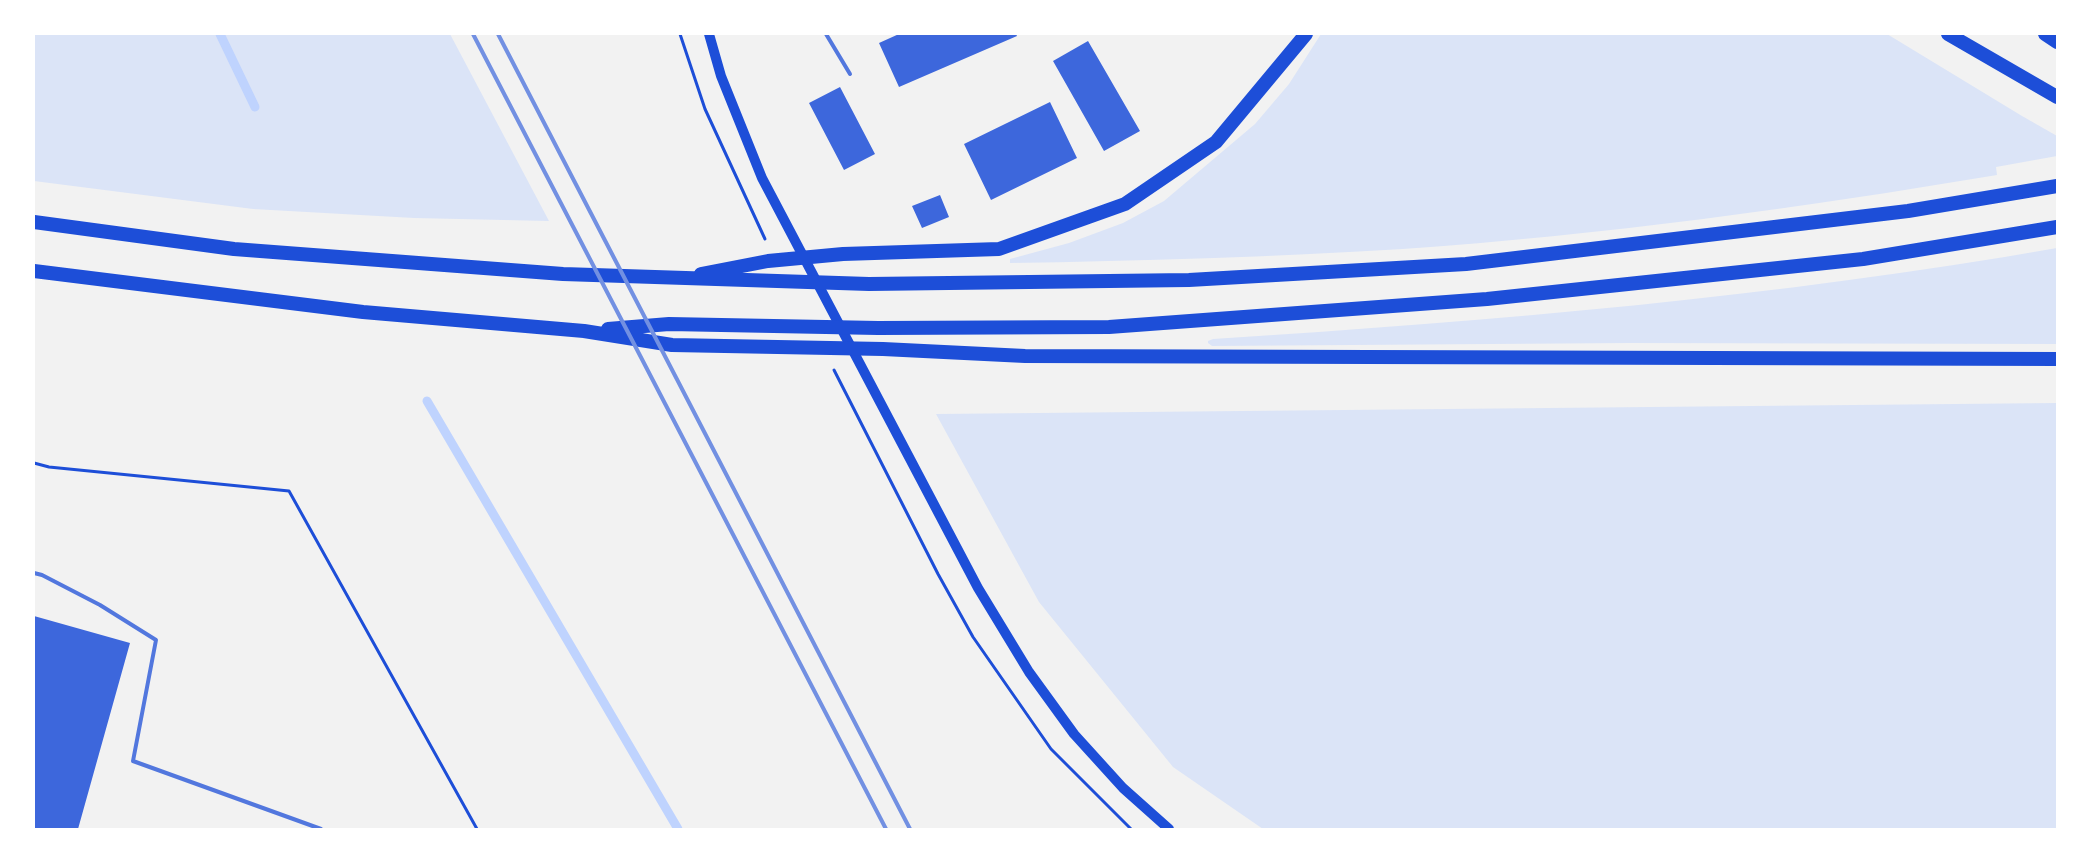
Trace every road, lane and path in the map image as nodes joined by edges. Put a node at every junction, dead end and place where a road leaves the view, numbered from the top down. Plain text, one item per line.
1 (709, 34) edge
2 (826, 34) edge
3 (1306, 34) edge
4 (1948, 34) edge
5 (2045, 34) edge
6 (2057, 42) edge
7 (850, 74) dead end
8 (2057, 97) edge
9 (2057, 186) edge
10 (34, 222) edge
11 (2057, 227) edge
12 (34, 271) edge
13 (673, 279) junction
14 (584, 331) junction
15 (2057, 359) edge
16 (34, 463) edge
17 (34, 573) edge
18 (321, 829) edge
19 (477, 829) edge
20 (1169, 829) edge

1 - 20 main road
2 - 7 lane
3 - 13 highway
4 - 8 highway
5 - 6 highway
9 - 13 highway
10 - 13 highway
11 - 14 highway
12 - 14 highway
14 - 15 highway
16 - 19 path
17 - 18 lane

